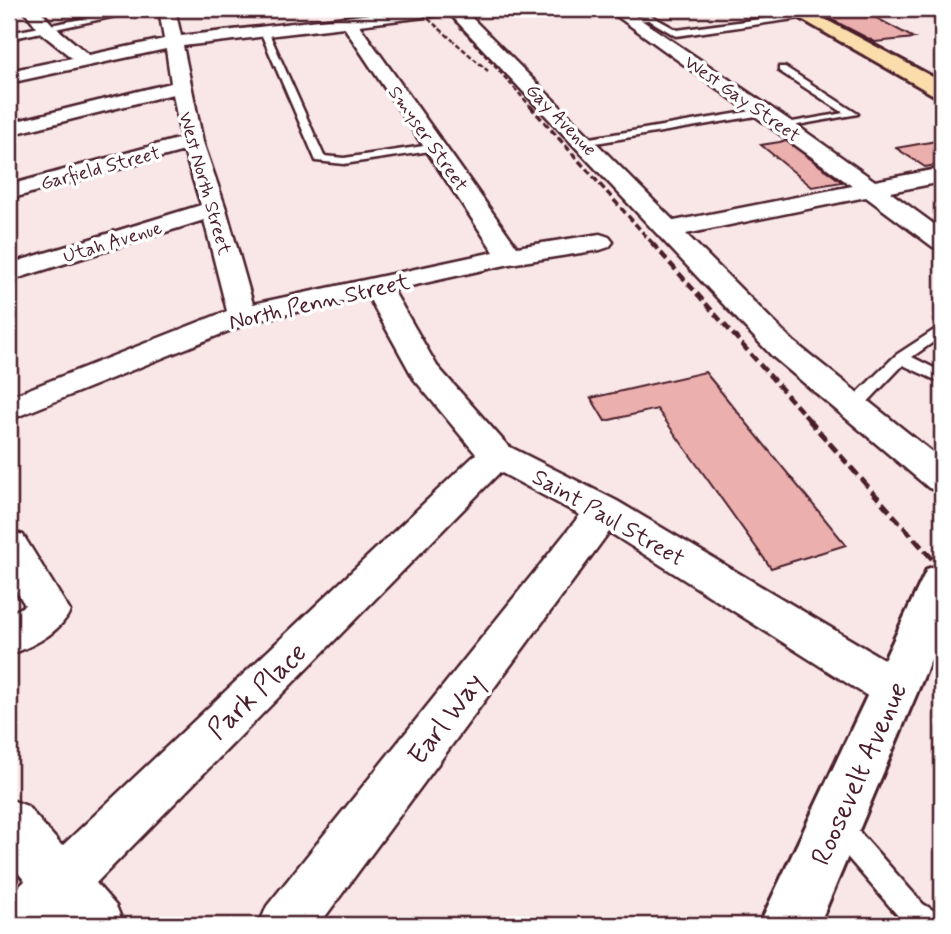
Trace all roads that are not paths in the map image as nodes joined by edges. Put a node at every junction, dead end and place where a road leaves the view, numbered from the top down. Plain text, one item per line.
1 (30, 9) edge
2 (145, 9) edge
3 (167, 9) edge
4 (443, 9) edge
5 (453, 9) edge
6 (130, 10) edge
7 (799, 12) edge
8 (622, 14) edge
9 (348, 21) junction
10 (47, 29) junction
11 (264, 31) junction
12 (676, 33) junction
13 (9, 36) edge
14 (654, 37) junction
15 (175, 41) junction
16 (85, 60) junction
17 (782, 69) dead end
18 (9, 78) edge
19 (180, 87) junction
20 (942, 90) edge
21 (764, 112) junction
22 (785, 126) junction
23 (9, 129) edge
24 (191, 142) junction
25 (584, 142) junction
26 (437, 147) junction
27 (942, 175) edge
28 (869, 189) junction
29 (9, 192) edge
30 (214, 209) junction
31 (669, 229) junction
32 (600, 242) dead end
33 (942, 242) edge
34 (510, 256) junction
35 (9, 273) edge
36 (377, 287) junction
37 (242, 315) junction
38 (942, 329) edge
39 (901, 358) junction
40 (942, 378) edge
41 (854, 406) junction
42 (9, 409) edge
43 (496, 455) junction
44 (942, 479) edge
45 (604, 510) junction
46 (9, 546) edge
47 (942, 582) edge
48 (9, 637) edge
49 (896, 690) junction
50 (9, 824) edge
51 (835, 824) junction
52 (60, 883) junction
53 (918, 921) edge
54 (17, 925) edge
55 (97, 925) edge
56 (286, 925) edge
57 (789, 925) edge

1 - 10 street
2 - 6 lane
3 - 15 street, West North Street
4 - 5 street
4 - 9 street
5 - 25 street, Gay Avenue
6 - 10 lane
7 - 12 lane
7 - 20 main road
8 - 12 lane
8 - 14 street, West Gay Street
9 - 11 street
9 - 26 street, Smyser Street
10 - 13 lane
10 - 16 street
11 - 15 street
11 - 26 lane
12 - 14 lane
14 - 21 street, West Gay Street
15 - 16 street
15 - 19 street, West North Street
16 - 18 street
17 - 22 lane
19 - 23 street
19 - 24 street, West North Street
21 - 22 street, West Gay Street
21 - 25 lane
22 - 28 street, West Gay Street
24 - 29 street, Garfield Street
24 - 30 street, West North Street
25 - 31 street, Gay Avenue
26 - 34 street, Smyser Street
27 - 28 street
28 - 31 street
28 - 33 street, West Gay Street
30 - 35 street, Utah Avenue
30 - 37 street, West North Street
31 - 41 street, Gay Avenue
32 - 34 street, North Penn Street
34 - 36 street, North Penn Street
36 - 37 street, North Penn Street
36 - 43 street, Saint Paul Street
37 - 42 street, North Penn Street
38 - 39 lane
39 - 40 lane
39 - 41 lane
41 - 44 street, Gay Avenue
43 - 45 street, Saint Paul Street
43 - 52 street, Park Place
45 - 49 street, Saint Paul Street
45 - 56 street, Earl Way
46 - 48 street
47 - 49 main road, Roosevelt Avenue
49 - 51 main road, Roosevelt Avenue
50 - 52 street
51 - 53 lane
51 - 57 main road, Roosevelt Avenue
52 - 54 street, Park Place
52 - 55 street

